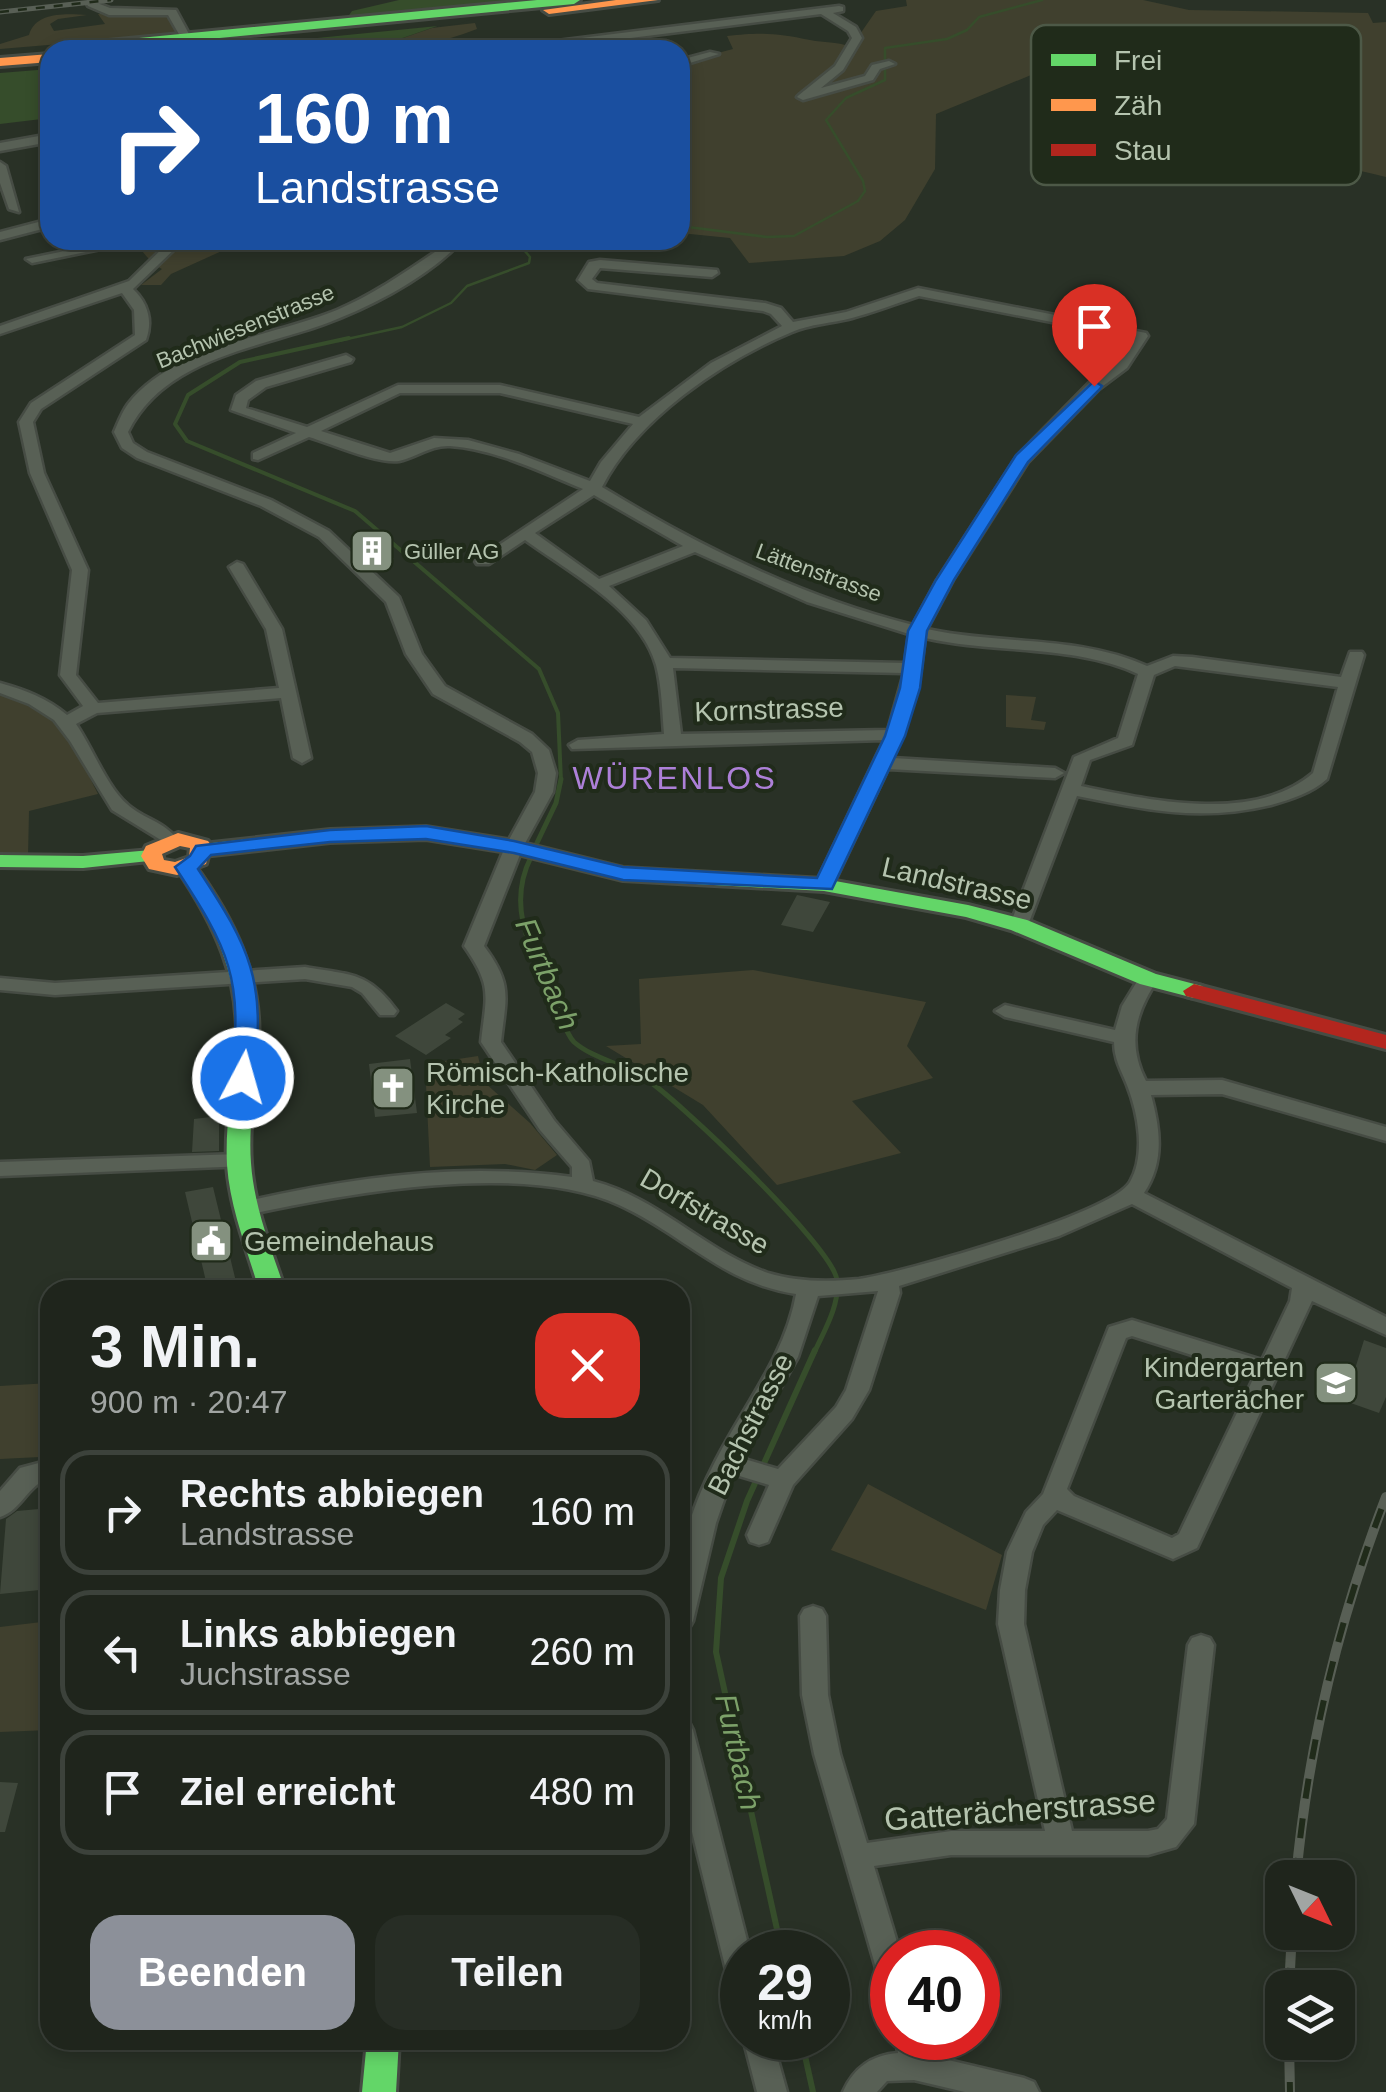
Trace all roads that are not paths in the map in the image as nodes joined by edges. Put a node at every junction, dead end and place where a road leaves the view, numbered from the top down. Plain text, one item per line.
1 (574, 0) edge
2 (652, 0) edge
3 (92, 4) dead end
4 (839, 8) dead end
5 (823, 11) junction
6 (184, 34) dead end
7 (167, 40) edge
8 (253, 40) edge
9 (589, 40) edge
10 (40, 51) edge
11 (0, 54) edge
12 (714, 54) dead end
13 (40, 59) edge
14 (690, 60) edge
15 (0, 62) edge
16 (886, 64) dead end
17 (40, 140) edge
18 (0, 147) edge
19 (0, 166) edge
20 (15, 208) dead end
21 (40, 226) edge
22 (0, 236) edge
23 (82, 250) edge
24 (169, 250) edge
25 (446, 250) edge
26 (32, 259) dead end
27 (712, 274) dead end
28 (125, 288) junction
29 (790, 326) junction
30 (0, 330) edge
31 (346, 359) dead end
32 (642, 422) junction
33 (306, 432) junction
34 (258, 456) dead end
35 (594, 488) junction
36 (526, 534) junction
37 (696, 546) junction
38 (484, 561) dead end
39 (237, 568) dead end
40 (595, 586) junction
41 (918, 631) junction
42 (1356, 655) dead end
43 (664, 663) junction
44 (913, 668) junction
45 (1147, 672) junction
46 (1348, 682) junction
47 (0, 688) edge
48 (288, 692) junction
49 (93, 708) junction
50 (67, 722) junction
51 (895, 736) junction
52 (673, 739) junction
53 (578, 745) dead end
54 (302, 758) dead end
55 (881, 763) junction
56 (1055, 774) dead end
57 (1073, 790) junction
58 (160, 848) junction
59 (203, 850) junction
60 (523, 853) junction
61 (0, 860) edge
62 (186, 867) junction
63 (824, 885) junction
64 (1019, 926) junction
65 (244, 976) junction
66 (1148, 979) junction
67 (0, 984) edge
68 (387, 1011) dead end
69 (1005, 1011) dead end
70 (1124, 1038) junction
71 (1386, 1042) edge
72 (1138, 1088) junction
73 (1386, 1134) edge
74 (239, 1161) junction
75 (0, 1169) edge
76 (583, 1185) junction
77 (1131, 1195) junction
78 (247, 1208) junction
79 (269, 1280) edge
80 (886, 1281) junction
81 (815, 1287) junction
82 (1302, 1288) junction
83 (1386, 1327) edge
84 (1268, 1371) junction
85 (734, 1466) junction
86 (40, 1472) edge
87 (779, 1479) junction
88 (1058, 1496) junction
89 (0, 1508) edge
90 (759, 1535) dead end
91 (690, 1580) edge
92 (813, 1616) dead end
93 (1201, 1645) dead end
94 (690, 1770) edge
95 (1062, 1841) junction
96 (858, 1856) junction
97 (730, 1930) edge
98 (879, 1930) edge
99 (382, 2050) edge
100 (764, 2060) edge
101 (896, 2060) edge
102 (934, 2060) edge
103 (379, 2092) edge
104 (772, 2092) edge
105 (858, 2092) edge
106 (1024, 2092) edge

1 - 7 main road
2 - 8 main road
3 - 6 street
4 - 5 street
5 - 9 street
5 - 16 street
10 - 11 main road
12 - 14 street
13 - 15 main road
17 - 18 street
19 - 20 street
21 - 22 street
23 - 26 street
24 - 28 street
25 - 60 street, Bachwiesenstrasse
27 - 29 street
28 - 30 street
28 - 49 street
29 - 32 street
29 - 41 street
31 - 33 street, Lättenstrasse
32 - 33 street
32 - 35 street
33 - 34 street
33 - 35 street, Lättenstrasse
35 - 36 street
35 - 37 street, Lättenstrasse
36 - 38 street
36 - 40 street, Kornstrasse
37 - 40 street
37 - 41 street, Lättenstrasse
39 - 48 street
40 - 43 street, Kornstrasse
41 - 44 street
41 - 45 street, Lättenstrasse
42 - 46 street
43 - 44 street
43 - 52 street, Kornstrasse
44 - 51 street
45 - 46 street
45 - 57 street
46 - 57 street
47 - 50 street
48 - 49 street
48 - 54 street
49 - 50 street
50 - 58 street
51 - 52 street, Kornstrasse
51 - 55 street
52 - 53 street
55 - 56 street
55 - 63 street
57 - 64 street
58 - 59 main road
58 - 61 main road
58 - 62 main road
59 - 60 main road, Landstrasse
59 - 62 main road
60 - 63 main road, Landstrasse
60 - 76 street
62 - 65 main road
63 - 64 main road, Landstrasse
64 - 66 main road, Landstrasse
65 - 67 street
65 - 68 street
65 - 74 main road
66 - 70 street
66 - 71 main road, Landstrasse
69 - 70 street
70 - 72 street
72 - 73 street
72 - 77 street
74 - 75 street
74 - 78 main road
76 - 78 street, Dorfstrasse
76 - 81 street, Dorfstrasse
77 - 80 street, Dorfstrasse
77 - 82 street
78 - 79 main road
80 - 81 street, Dorfstrasse
80 - 87 street
81 - 85 street, Bachstrasse
82 - 83 street
82 - 84 street
84 - 88 street
84 - 88 street
85 - 87 street
85 - 91 street, Bachstrasse
86 - 89 street
87 - 90 street
88 - 95 street
92 - 96 street
93 - 95 street, Gatterächerstrasse
94 - 97 street
95 - 96 street, Gatterächerstrasse
96 - 98 street
99 - 103 main road
100 - 104 street
101 - 105 street
102 - 106 street

